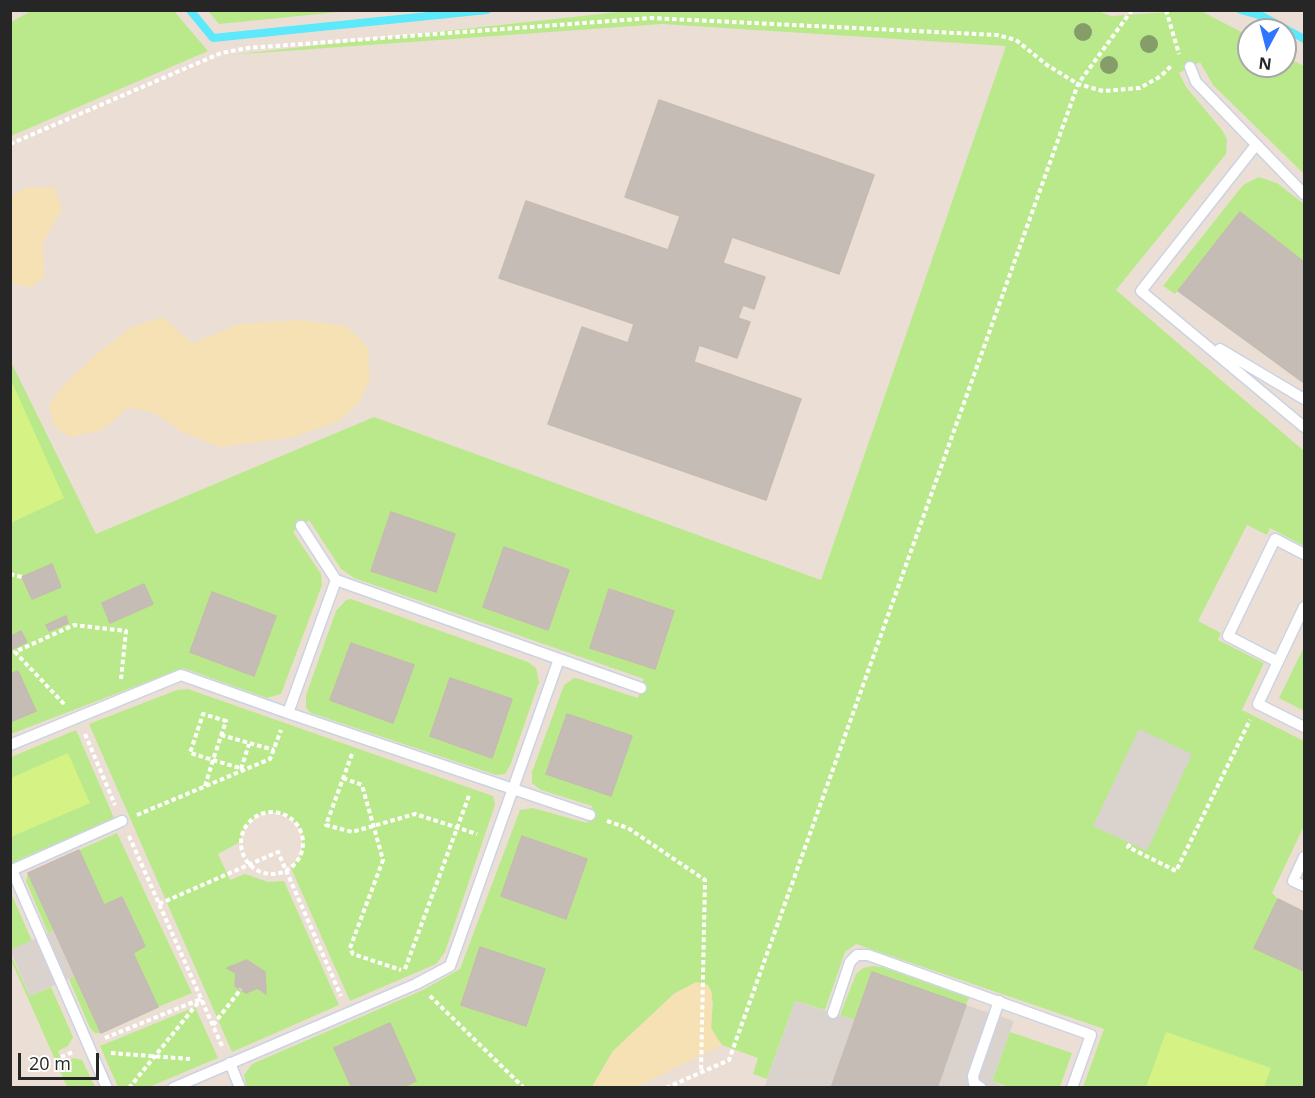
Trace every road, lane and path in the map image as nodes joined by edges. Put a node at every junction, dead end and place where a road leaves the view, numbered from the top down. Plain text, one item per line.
1 (1132, 10) edge
2 (1166, 10) edge
3 (1180, 57) junction
4 (1190, 67) dead end
5 (1196, 82) junction
6 (1078, 84) junction
7 (10, 144) edge
8 (1256, 145) junction
9 (1305, 194) edge
10 (1191, 332) junction
11 (1305, 399) edge
12 (1285, 410) junction
13 (1305, 420) edge
14 (1305, 427) edge
15 (301, 526) dead end
16 (1305, 554) edge
17 (336, 580) junction
18 (1305, 607) edge
19 (559, 659) junction
20 (1278, 662) junction
21 (641, 688) dead end
22 (119, 700) junction
23 (1258, 704) junction
24 (288, 713) junction
25 (78, 717) junction
26 (1305, 726) edge
27 (221, 735) junction
28 (357, 738) junction
29 (249, 744) junction
30 (10, 745) edge
31 (274, 750) junction
32 (213, 760) junction
33 (242, 769) junction
34 (343, 778) junction
35 (475, 778) junction
36 (205, 786) junction
37 (513, 790) junction
38 (590, 815) joint
39 (122, 821) junction
40 (374, 826) junction
41 (458, 827) junction
42 (495, 840) junction
43 (1130, 844) dead end
44 (1305, 857) edge
45 (250, 865) junction
46 (286, 871) junction
47 (1305, 886) edge
48 (159, 904) junction
49 (404, 971) junction
50 (416, 984) junction
51 (241, 989) dead end
52 (201, 999) junction
53 (999, 1001) junction
54 (349, 1013) junction
55 (833, 1013) dead end
56 (213, 1025) junction
57 (90, 1049) junction
58 (61, 1057) dead end
59 (155, 1057) junction
60 (230, 1064) junction
61 (701, 1072) junction
62 (107, 1088) edge
63 (129, 1088) edge
64 (173, 1088) edge
65 (240, 1088) edge
66 (524, 1088) edge
67 (666, 1088) edge
68 (981, 1088) edge
69 (1072, 1088) edge

1 - 6 path
2 - 3 path
3 - 5 path
3 - 6 path
4 - 5 lane
5 - 8 lane
6 - 7 path
6 - 61 path
8 - 9 lane
8 - 10 lane
10 - 11 lane
10 - 12 lane
12 - 13 lane
12 - 14 lane
15 - 17 lane
16 - 20 lane
17 - 19 lane
17 - 24 lane
18 - 20 lane
19 - 21 lane
19 - 37 lane
20 - 23 lane
22 - 24 lane
22 - 25 lane
22 - 25 path
23 - 26 lane
23 - 43 path
24 - 28 lane
24 - 31 path
25 - 30 lane
25 - 39 path
27 - 29 path
27 - 32 path
27 - 32 path
28 - 34 path
28 - 35 lane
29 - 31 path
29 - 33 path
31 - 33 path
32 - 33 path
32 - 36 path
33 - 36 path
34 - 40 path
34 - 40 path
35 - 37 lane
35 - 41 path
36 - 39 path
37 - 38 lane
37 - 42 lane
38 - 61 path
39 - 48 path
39 - 57 lane
40 - 41 path
40 - 49 path
41 - 42 path
41 - 49 path
42 - 50 lane
44 - 47 lane
45 - 46 path
45 - 46 path
45 - 46 path
45 - 48 path
46 - 54 path
48 - 52 path
49 - 50 path
50 - 54 lane
50 - 66 path
51 - 56 path
52 - 56 path
52 - 57 path
52 - 59 path
53 - 55 lane
53 - 68 lane
53 - 69 lane
54 - 60 lane
56 - 60 path
57 - 58 path
57 - 59 path
57 - 62 lane
59 - 60 path
59 - 63 path
60 - 64 lane
60 - 65 lane
61 - 67 path

